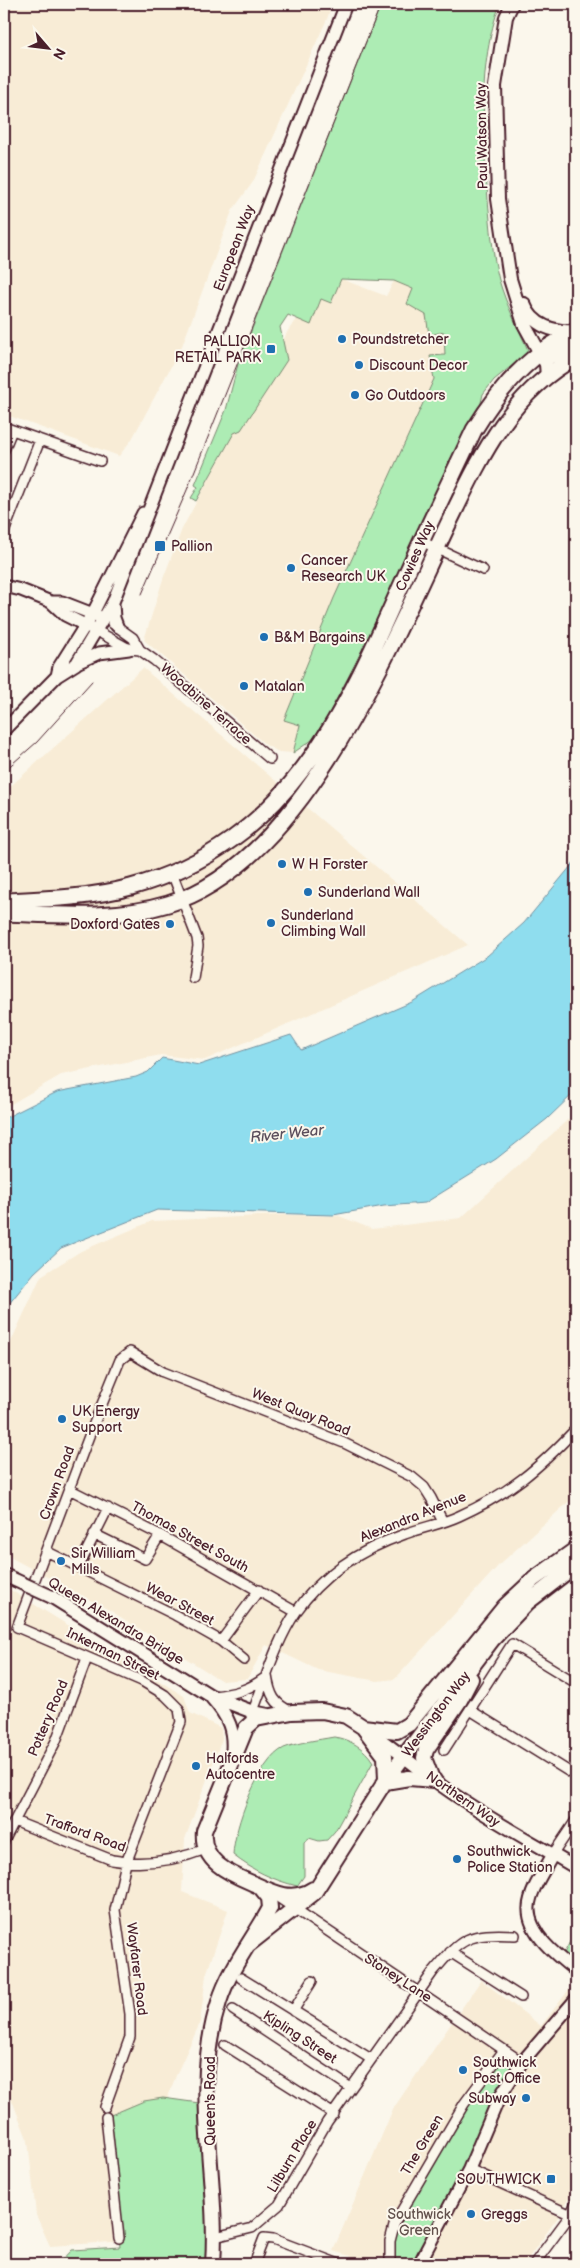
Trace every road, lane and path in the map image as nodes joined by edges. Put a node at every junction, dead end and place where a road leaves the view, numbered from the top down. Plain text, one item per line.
1 (346, 4) edge
2 (512, 4) edge
3 (508, 270) junction
4 (576, 331) edge
5 (576, 344) edge
6 (539, 354) junction
7 (576, 356) edge
8 (546, 376) junction
9 (8, 428) edge
10 (40, 440) junction
11 (4, 450) edge
12 (100, 462) dead end
13 (150, 504) junction
14 (4, 532) edge
15 (421, 541) junction
16 (436, 548) junction
17 (483, 570) dead end
18 (4, 586) edge
19 (51, 602) junction
20 (113, 602) junction
21 (93, 613) junction
22 (104, 618) junction
23 (86, 626) junction
24 (117, 626) junction
25 (97, 631) junction
26 (135, 650) junction
27 (76, 664) junction
28 (56, 676) junction
29 (4, 730) edge
30 (270, 759) dead end
31 (172, 873) junction
32 (183, 899) junction
33 (4, 901) edge
34 (4, 914) edge
35 (193, 978) dead end
36 (130, 1352) joint
37 (576, 1429) edge
38 (69, 1489) junction
39 (108, 1508) junction
40 (442, 1522) junction
41 (94, 1534) junction
42 (160, 1535) junction
43 (576, 1550) edge
44 (46, 1551) junction
45 (576, 1565) edge
46 (79, 1566) junction
47 (4, 1575) edge
48 (259, 1590) junction
49 (296, 1612) junction
50 (18, 1627) joint
51 (221, 1641) junction
52 (478, 1657) junction
53 (87, 1658) junction
54 (244, 1660) dead end
55 (267, 1676) junction
56 (576, 1683) edge
57 (211, 1696) junction
58 (470, 1710) junction
59 (253, 1712) junction
60 (292, 1712) junction
61 (268, 1715) junction
62 (363, 1727) junction
63 (246, 1728) junction
64 (444, 1750) dead end
65 (405, 1756) junction
66 (231, 1763) junction
67 (576, 1776) edge
68 (433, 1779) junction
69 (385, 1781) junction
70 (576, 1820) edge
71 (14, 1821) junction
72 (138, 1834) joint
73 (4, 1841) edge
74 (206, 1849) junction
75 (553, 1854) junction
76 (126, 1863) junction
77 (576, 1868) edge
78 (320, 1884) junction
79 (268, 1891) junction
80 (294, 1910) junction
81 (515, 1935) dead end
82 (248, 1945) junction
83 (450, 1952) junction
84 (576, 1971) edge
85 (241, 1978) dead end
86 (312, 1981) dead end
87 (419, 1991) junction
88 (521, 1996) dead end
89 (576, 1999) edge
90 (233, 2010) dead end
91 (293, 2011) junction
92 (225, 2045) dead end
93 (504, 2050) junction
94 (371, 2059) junction
95 (522, 2062) junction
96 (352, 2088) junction
97 (105, 2107) dead end
98 (334, 2114) junction
99 (106, 2117) dead end
100 (469, 2169) junction
101 (576, 2202) edge
102 (573, 2216) edge
103 (119, 2238) dead end
104 (215, 2238) junction
105 (213, 2264) edge
106 (254, 2264) edge
107 (339, 2264) edge
108 (390, 2264) edge
109 (419, 2264) edge
110 (534, 2264) edge

1 - 13 street, European Way
2 - 3 main road, Paul Watson Way
3 - 4 main road, Paul Watson Way
3 - 6 main road, Paul Watson Way
4 - 6 highway, Cowies Way
5 - 6 main road
6 - 8 main road, Paul Watson Way
6 - 15 highway, Cowies Way
7 - 8 highway, Cowies Way
8 - 16 highway, Cowies Way
9 - 10 street
9 - 11 street
10 - 12 street
10 - 14 street
13 - 20 street, European Way
13 - 21 street, European Way
15 - 16 street
15 - 31 highway, Cowies Way
16 - 17 street
16 - 32 highway, Cowies Way
18 - 19 street
19 - 21 street
19 - 23 street
20 - 22 street, European Way
20 - 24 street
21 - 22 street
21 - 23 street, European Way
22 - 24 street, Woodbine Terrace
22 - 25 street, European Way
23 - 25 street
23 - 28 street, European Way
24 - 26 street, Woodbine Terrace
25 - 26 street, Woodbine Terrace
25 - 27 street, European Way
26 - 27 street
26 - 30 street, Woodbine Terrace
27 - 28 street
28 - 29 street
31 - 32 street
31 - 33 highway, Cowies Way
32 - 34 highway
32 - 35 street
36 - 38 street, Crown Road
36 - 40 street, West Quay Road
37 - 40 street, Alexandra Avenue
38 - 39 street, Thomas Street South
38 - 44 street, Crown Road
39 - 41 street
39 - 42 street, Thomas Street South
40 - 49 street, Alexandra Avenue
41 - 42 street
41 - 46 street
42 - 48 street, Thomas Street South
43 - 62 main road, Wessington Way
44 - 46 street, Wear Street
44 - 50 street, Crown Road
45 - 52 main road, Wessington Way
46 - 51 street, Wear Street
47 - 57 main road, Queen Alexandra Bridge, bridge
48 - 49 street, Thomas Street South
48 - 51 street
49 - 55 street, Alexandra Avenue
50 - 53 street, Inkerman Street
51 - 54 street, Wear Street
52 - 65 main road, Wessington Way
52 - 68 main road
53 - 71 street, Pottery Road
53 - 72 street, Inkerman Street
55 - 57 street
55 - 59 street, Alexandra Avenue
55 - 60 street
56 - 58 street
57 - 59 main road, Northern Way
57 - 66 main road
58 - 64 street
58 - 67 street
59 - 61 main road, Northern Way
59 - 63 street, Alexandra Avenue
60 - 61 main road, Northern Way
60 - 62 main road, Northern Way
61 - 63 main road, Northern Way
62 - 65 street, Northern Way
62 - 69 main road
63 - 66 main road
65 - 68 street, Northern Way
65 - 69 main road, Wessington Way
66 - 74 main road
68 - 69 main road
68 - 75 street, Northern Way
69 - 78 main road, Wessington Way
70 - 75 street
71 - 73 street, Pottery Road
71 - 76 street, Trafford Road
72 - 76 street, Wayfarer Road
74 - 76 street, Trafford Road
74 - 79 main road, Stoney Lane
75 - 77 street, Northern Way
75 - 84 street
76 - 97 street, Wayfarer Road
78 - 79 main road
78 - 80 main road, Wessington Way
79 - 80 street, Stoney Lane
79 - 82 main road, Queen's Road
80 - 82 main road, Wessington Way
80 - 87 street, Stoney Lane
81 - 83 street, Lilburn Place
82 - 104 main road, Queen's Road
83 - 87 street, Lilburn Place
83 - 88 street
85 - 91 street
86 - 91 street
87 - 93 street, Stoney Lane
87 - 94 street, Lilburn Place
89 - 95 street
90 - 96 street, Kipling Street
91 - 94 street
92 - 98 street
93 - 95 street, Stoney Lane
93 - 108 street, The Green
94 - 96 street, Lilburn Place
95 - 100 street
96 - 98 street, Lilburn Place
98 - 104 street, Lilburn Place
99 - 103 street
100 - 102 street
100 - 109 street
101 - 102 street
102 - 110 street
104 - 105 main road, Queen's Road
106 - 107 street

